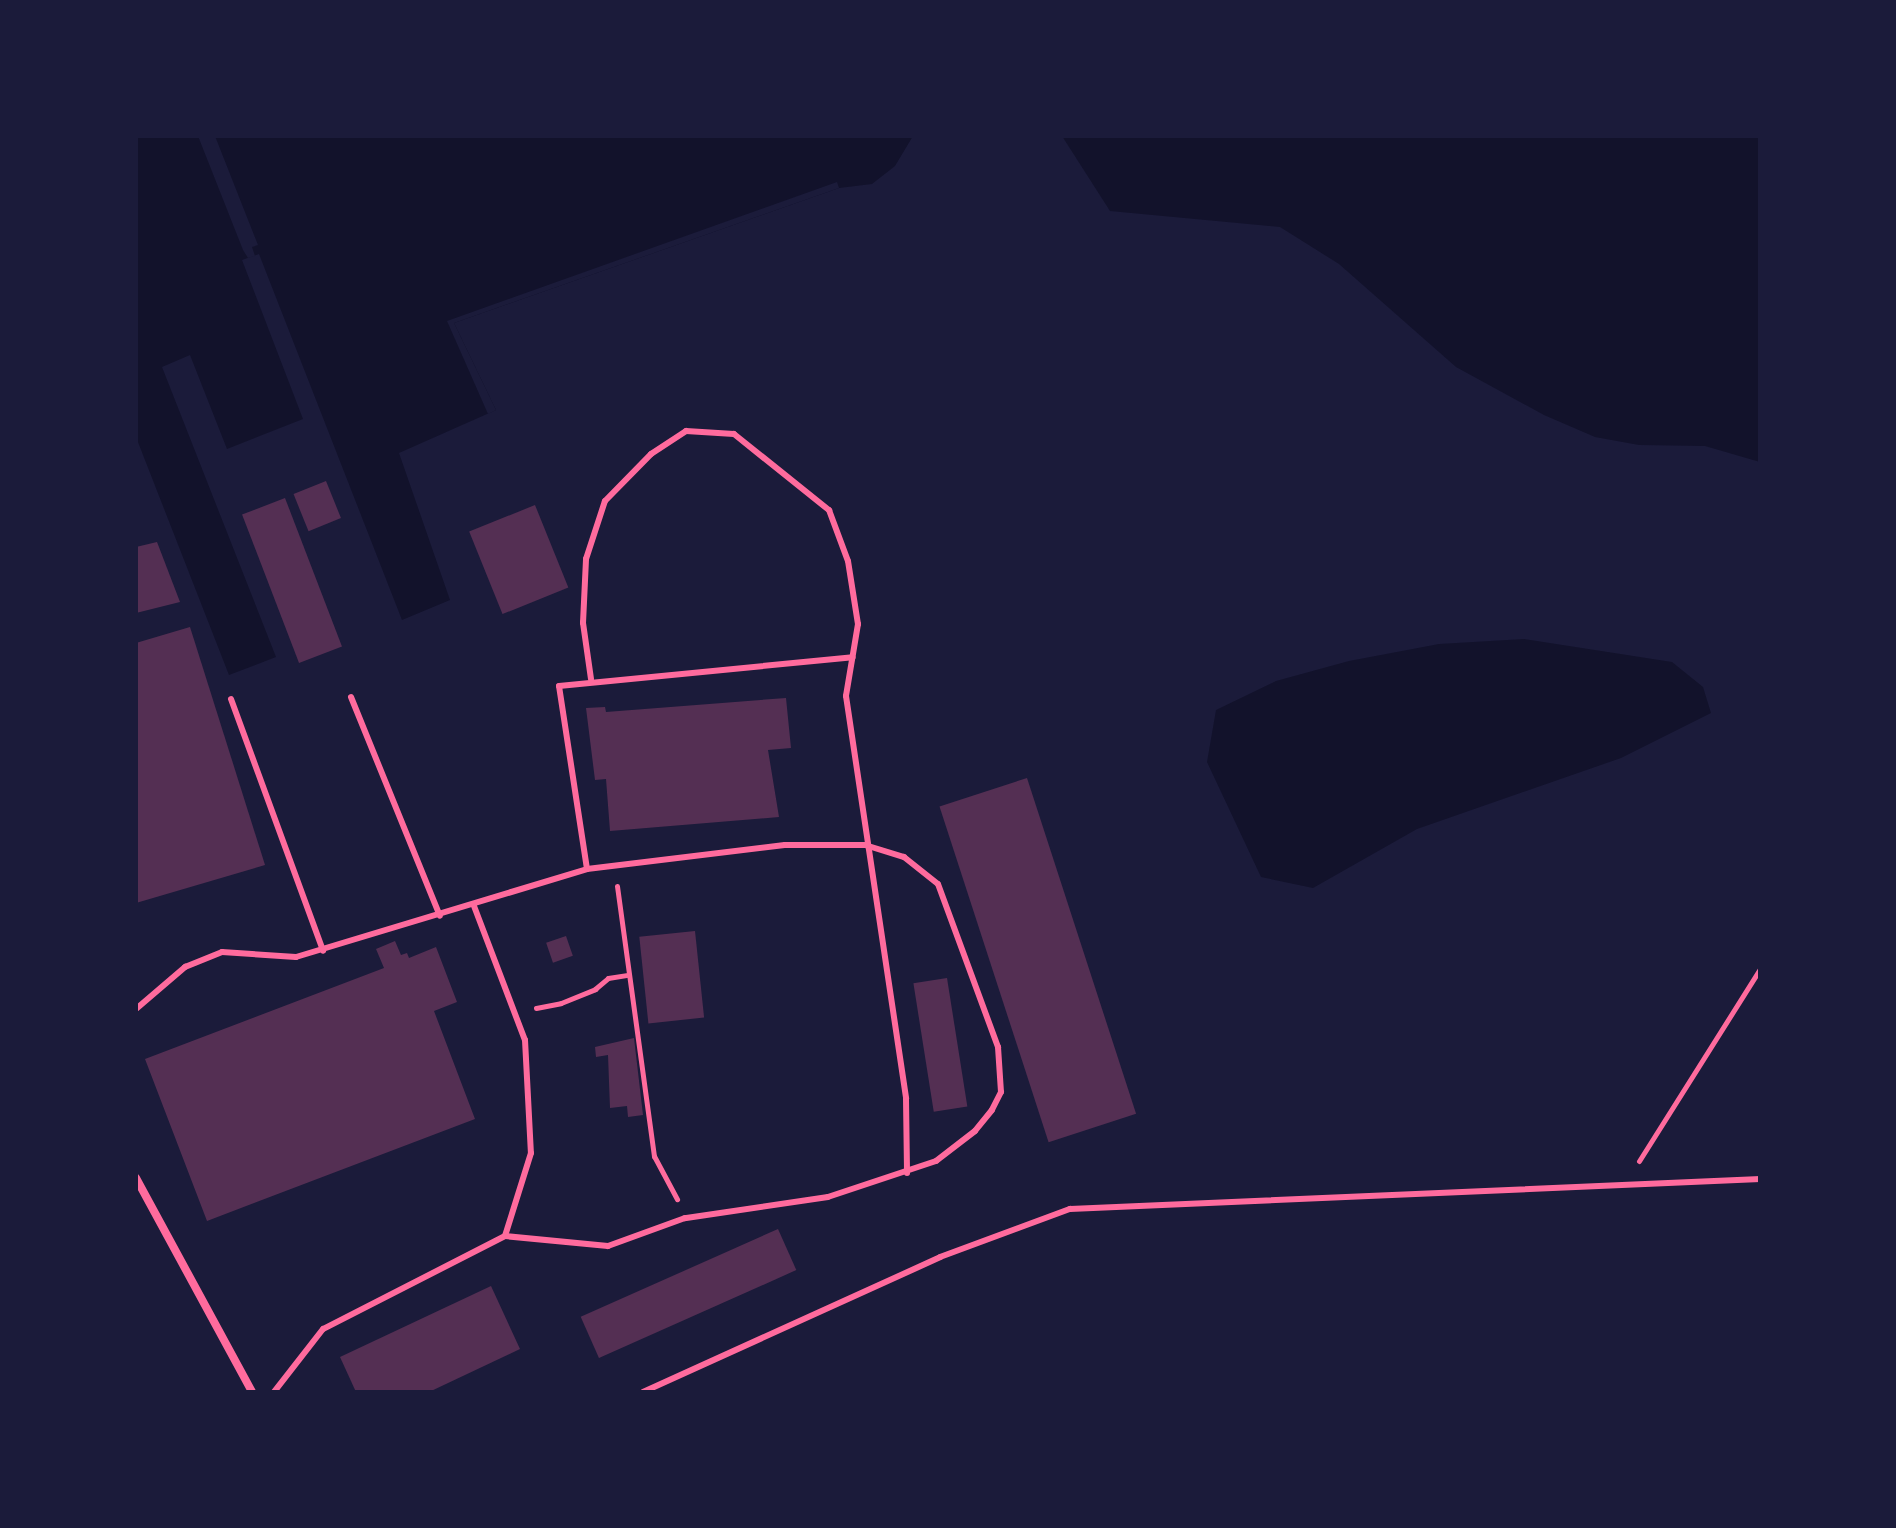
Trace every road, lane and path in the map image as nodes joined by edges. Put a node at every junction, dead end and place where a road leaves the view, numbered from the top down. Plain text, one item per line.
1 (853, 657) junction
2 (591, 679) junction
3 (351, 697) dead end
4 (231, 699) dead end
5 (865, 845) junction
6 (587, 869) junction
7 (474, 906) junction
8 (621, 912) dead end
9 (440, 916) junction
10 (323, 951) junction
11 (1760, 969) edge
12 (628, 975) junction
13 (136, 1009) edge
14 (515, 1012) junction
15 (907, 1173) junction
16 (136, 1178) edge
17 (1760, 1179) edge
18 (1626, 1183) junction
19 (673, 1192) dead end
20 (505, 1236) junction
21 (252, 1392) edge
22 (274, 1392) edge
23 (643, 1392) edge

1 - 2 lane
1 - 2 lane
1 - 5 lane
2 - 6 lane
3 - 9 lane
4 - 10 lane
5 - 6 lane
5 - 15 lane
5 - 15 lane
6 - 7 lane
7 - 9 lane
7 - 14 lane
8 - 12 path
9 - 10 lane
10 - 13 lane
11 - 18 path
12 - 14 path
12 - 19 path
14 - 20 lane
15 - 20 lane
16 - 21 street
17 - 18 lane
18 - 23 lane
20 - 22 lane

